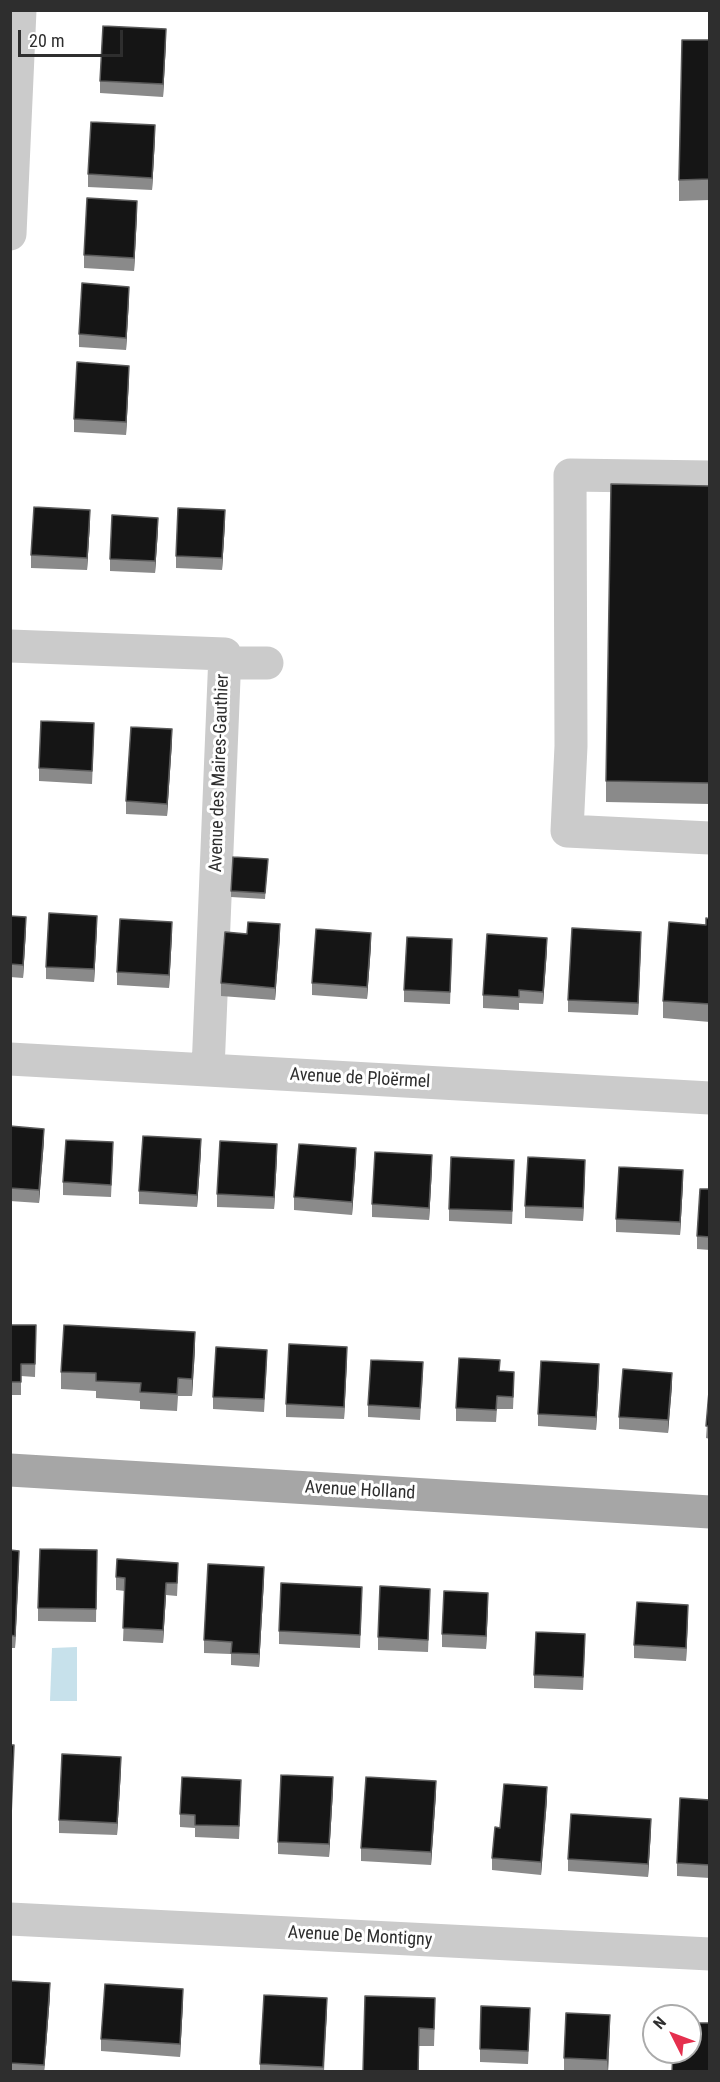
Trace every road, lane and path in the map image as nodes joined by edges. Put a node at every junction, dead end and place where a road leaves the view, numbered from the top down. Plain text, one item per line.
1 (20, 10) edge
2 (10, 234) edge
3 (710, 477) edge
4 (10, 646) edge
5 (224, 663) junction
6 (267, 663) dead end
7 (710, 838) edge
8 (10, 1059) edge
9 (208, 1070) junction
10 (710, 1098) edge
11 (10, 1470) edge
12 (710, 1512) edge
13 (10, 1919) edge
14 (710, 1954) edge

1 - 2 street
3 - 7 street
4 - 5 street, Avenue des Maires-Gauthier
5 - 6 street
5 - 9 street, Avenue des Maires-Gauthier
8 - 9 street, Avenue de Ploërmel
9 - 10 street, Avenue de Ploërmel
11 - 12 main road, Avenue Holland
13 - 14 street, Avenue De Montigny

